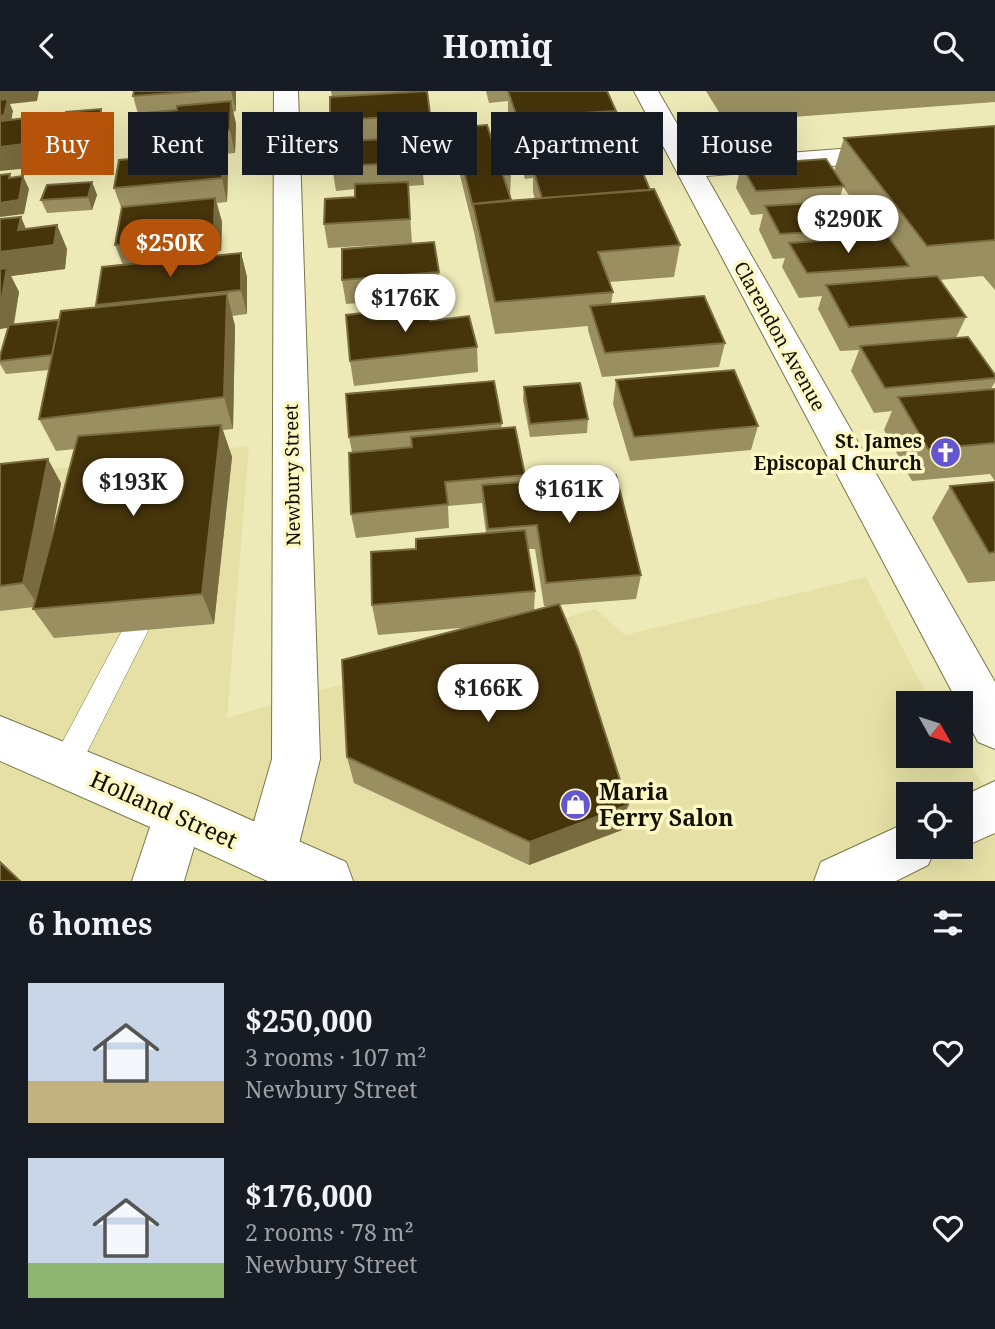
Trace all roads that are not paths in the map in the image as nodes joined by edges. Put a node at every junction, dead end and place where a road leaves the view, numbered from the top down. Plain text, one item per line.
1 (286, 91) edge
2 (646, 91) edge
3 (995, 145) edge
4 (677, 147) edge
5 (797, 161) edge
6 (692, 175) edge
7 (135, 631) edge
8 (995, 727) edge
9 (0, 738) edge
10 (65, 765) junction
11 (995, 807) edge
12 (179, 814) junction
13 (973, 817) edge
14 (896, 854) edge
15 (270, 856) junction
16 (158, 881) edge
17 (327, 881) edge
18 (840, 881) edge

1 - 15 street, Newbury Street
2 - 4 street, Clarendon Avenue
3 - 5 street
6 - 8 street, Clarendon Avenue
7 - 10 lane
9 - 10 street, Holland Street
10 - 12 street, Holland Street
11 - 13 street
12 - 15 street, Holland Street
12 - 16 street
14 - 18 street
15 - 17 street, Holland Street

